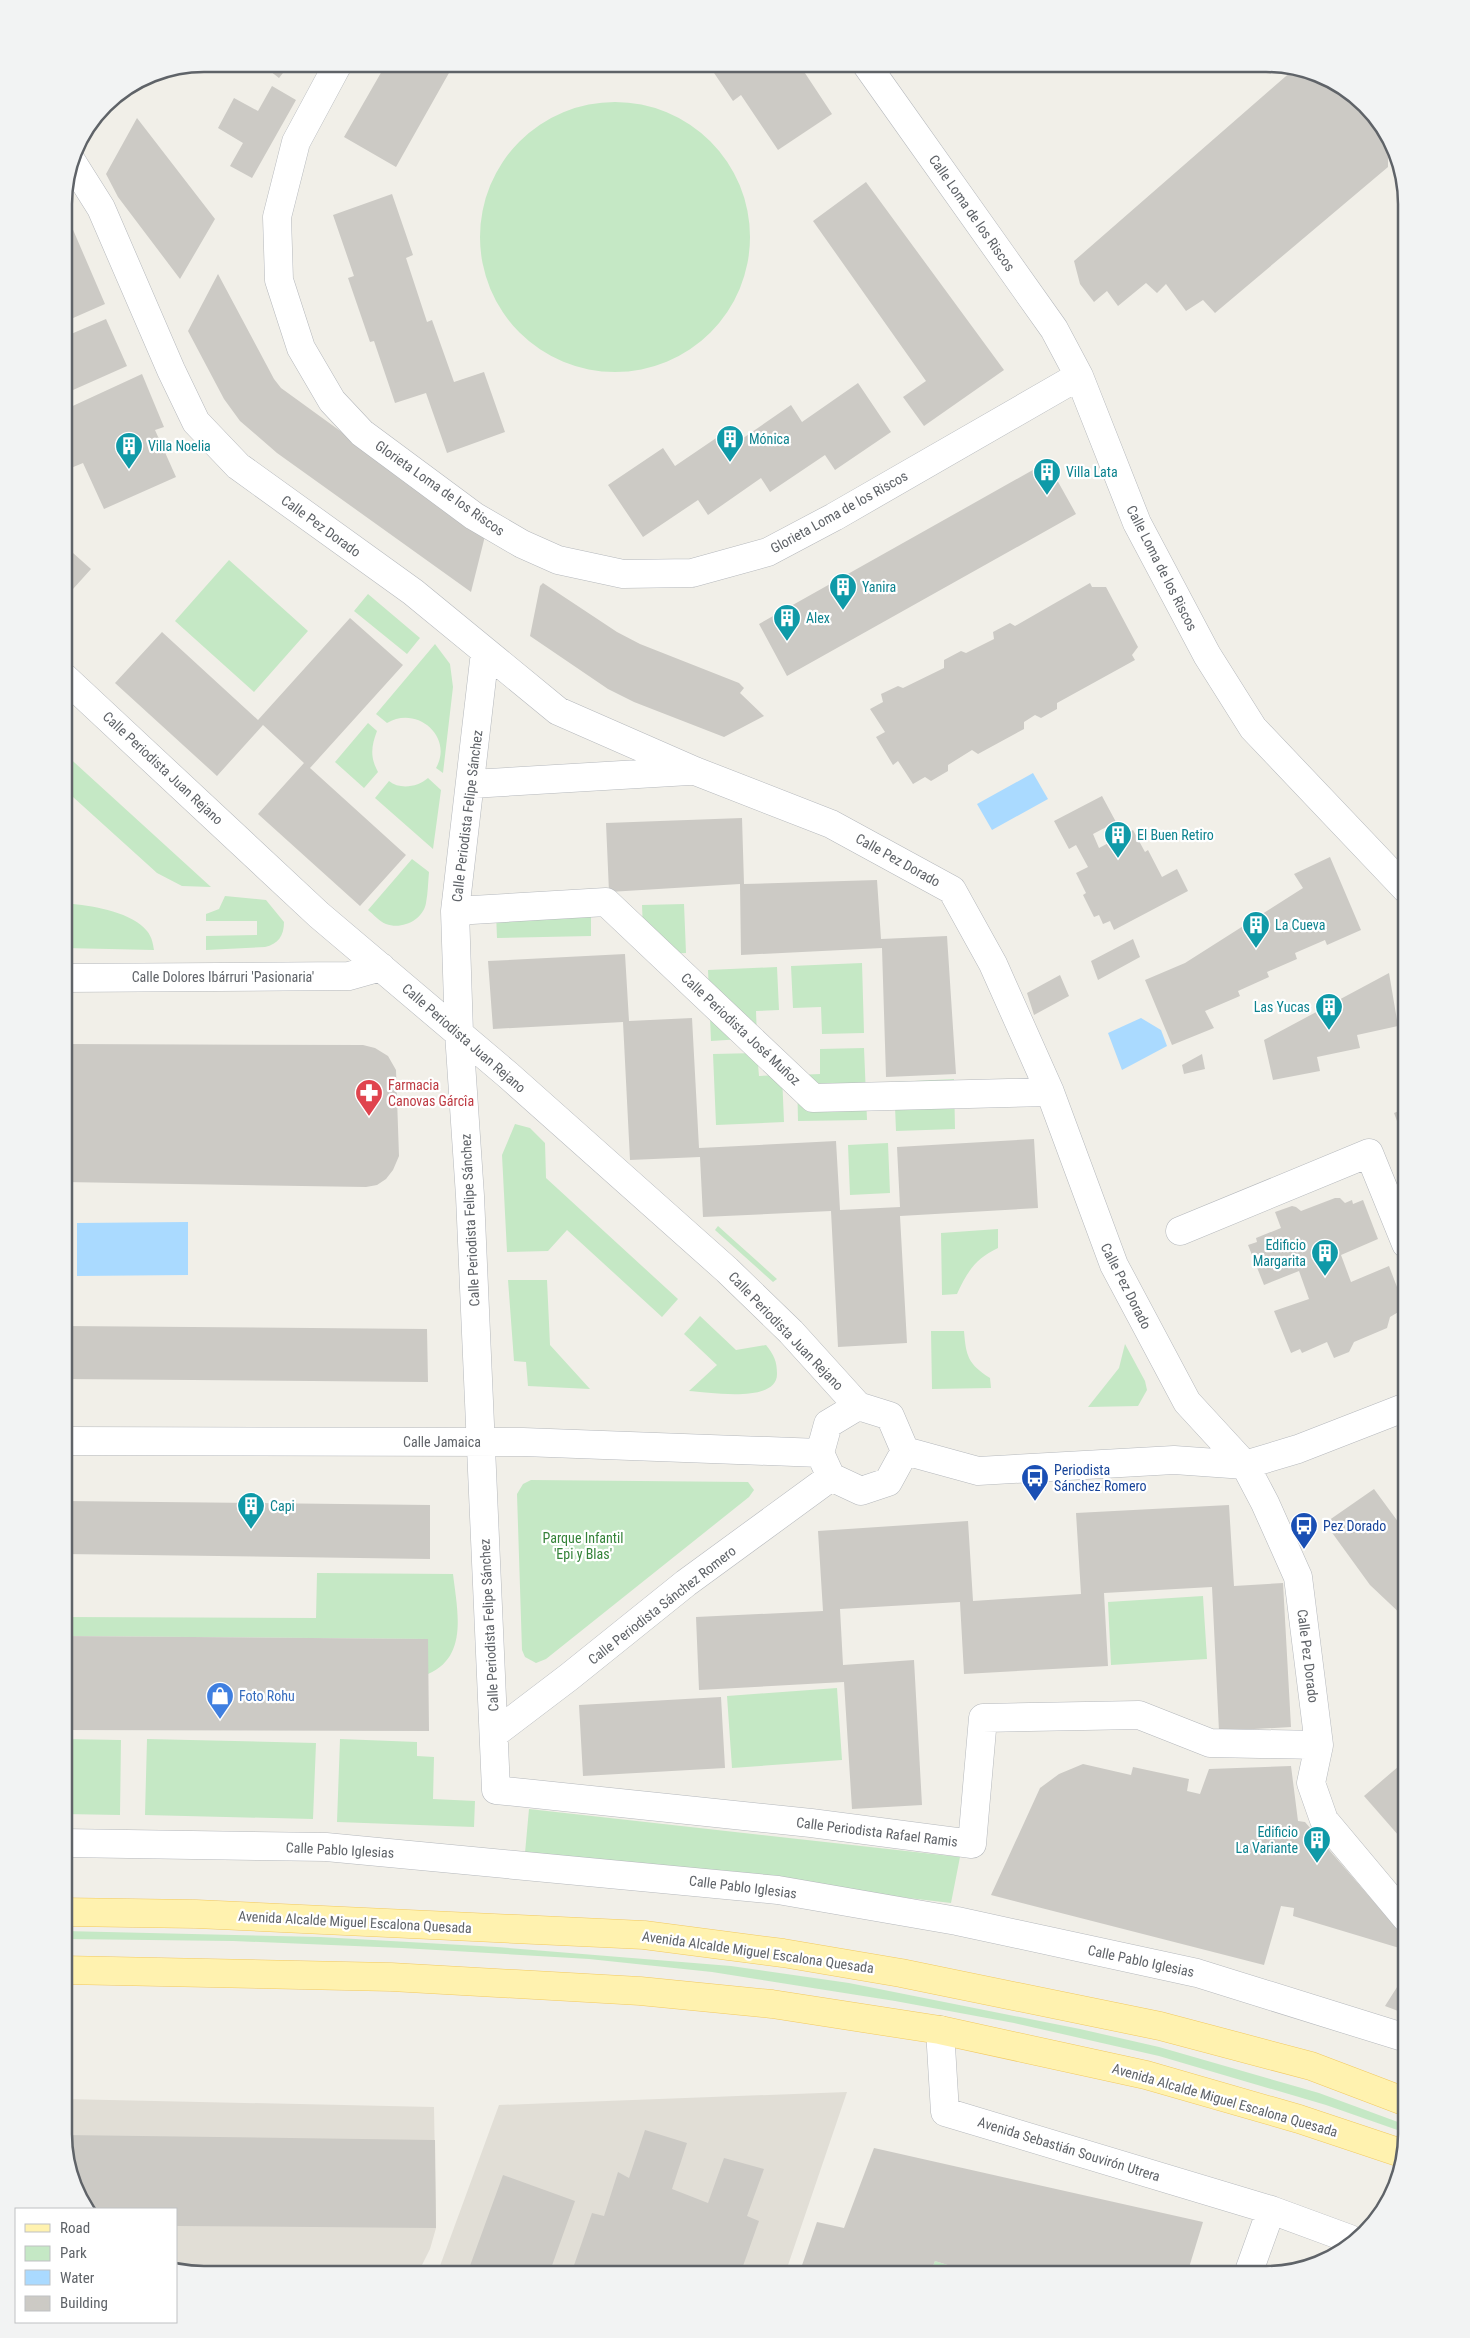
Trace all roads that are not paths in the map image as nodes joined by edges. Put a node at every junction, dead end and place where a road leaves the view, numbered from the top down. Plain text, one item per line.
1 (333, 73) edge
2 (872, 73) edge
3 (77, 171) edge
4 (1079, 376) junction
5 (485, 652) junction
6 (73, 685) edge
7 (695, 771) junction
8 (471, 784) junction
9 (1398, 881) edge
10 (455, 911) junction
11 (381, 967) junction
12 (73, 978) edge
13 (459, 1033) junction
14 (1050, 1092) junction
15 (1398, 1224) edge
16 (1180, 1231) dead end
17 (858, 1406) junction
18 (1398, 1410) edge
19 (72, 1441) edge
20 (480, 1443) junction
21 (905, 1451) junction
22 (826, 1465) junction
23 (1245, 1465) junction
24 (494, 1734) junction
25 (1319, 1745) junction
26 (496, 1790) joint
27 (72, 1843) edge
28 (1398, 1908) edge
29 (72, 1912) edge
30 (72, 1970) edge
31 (940, 2030) junction
32 (1398, 2036) edge
33 (1398, 2099) edge
34 (1396, 2151) edge
35 (1271, 2210) junction
36 (1346, 2238) edge
37 (1251, 2266) edge

1 - 4 street, Glorieta Loma de los Riscos
2 - 4 street, Calle Loma de los Riscos
3 - 5 street, Calle Pez Dorado
4 - 9 street, Calle Loma de los Riscos
5 - 7 street, Calle Pez Dorado
5 - 8 street, Calle Periodista Felipe Sánchez
6 - 11 street, Calle Periodista Juan Rejano
7 - 8 street, Calle Pez Dorado
7 - 14 street, Calle Pez Dorado
8 - 10 street, Calle Periodista Felipe Sánchez
10 - 13 street, Calle Periodista Felipe Sánchez
10 - 14 street, Calle Periodista José Muñoz
11 - 12 street, Calle Dolores Ibárruri 'Pasionaria'
11 - 13 street, Calle Periodista Juan Rejano
13 - 17 street, Calle Periodista Juan Rejano
13 - 20 street, Calle Periodista Felipe Sánchez
14 - 23 street, Calle Pez Dorado
15 - 16 street
17 - 21 street
17 - 22 street
18 - 23 street
19 - 20 street, Calle Jamaica
20 - 22 street, Calle Jamaica
20 - 24 street, Calle Periodista Felipe Sánchez
21 - 22 street
21 - 23 street
22 - 24 street, Calle Periodista Sánchez Romero
23 - 25 street, Calle Pez Dorado
24 - 26 street, Calle Periodista Felipe Sánchez
25 - 26 street, Calle Periodista Rafael Ramis
25 - 28 street, Calle Pez Dorado
27 - 32 street, Calle Pablo Iglesias
29 - 33 main road, Avenida Alcalde Miguel Escalona Quesada
30 - 31 main road, Avenida Alcalde Miguel Escalona Quesada
31 - 34 main road, Avenida Alcalde Miguel Escalona Quesada
31 - 35 street, Avenida Sebastián Souvirón Utrera
35 - 36 street, Avenida Sebastián Souvirón Utrera
35 - 37 street

